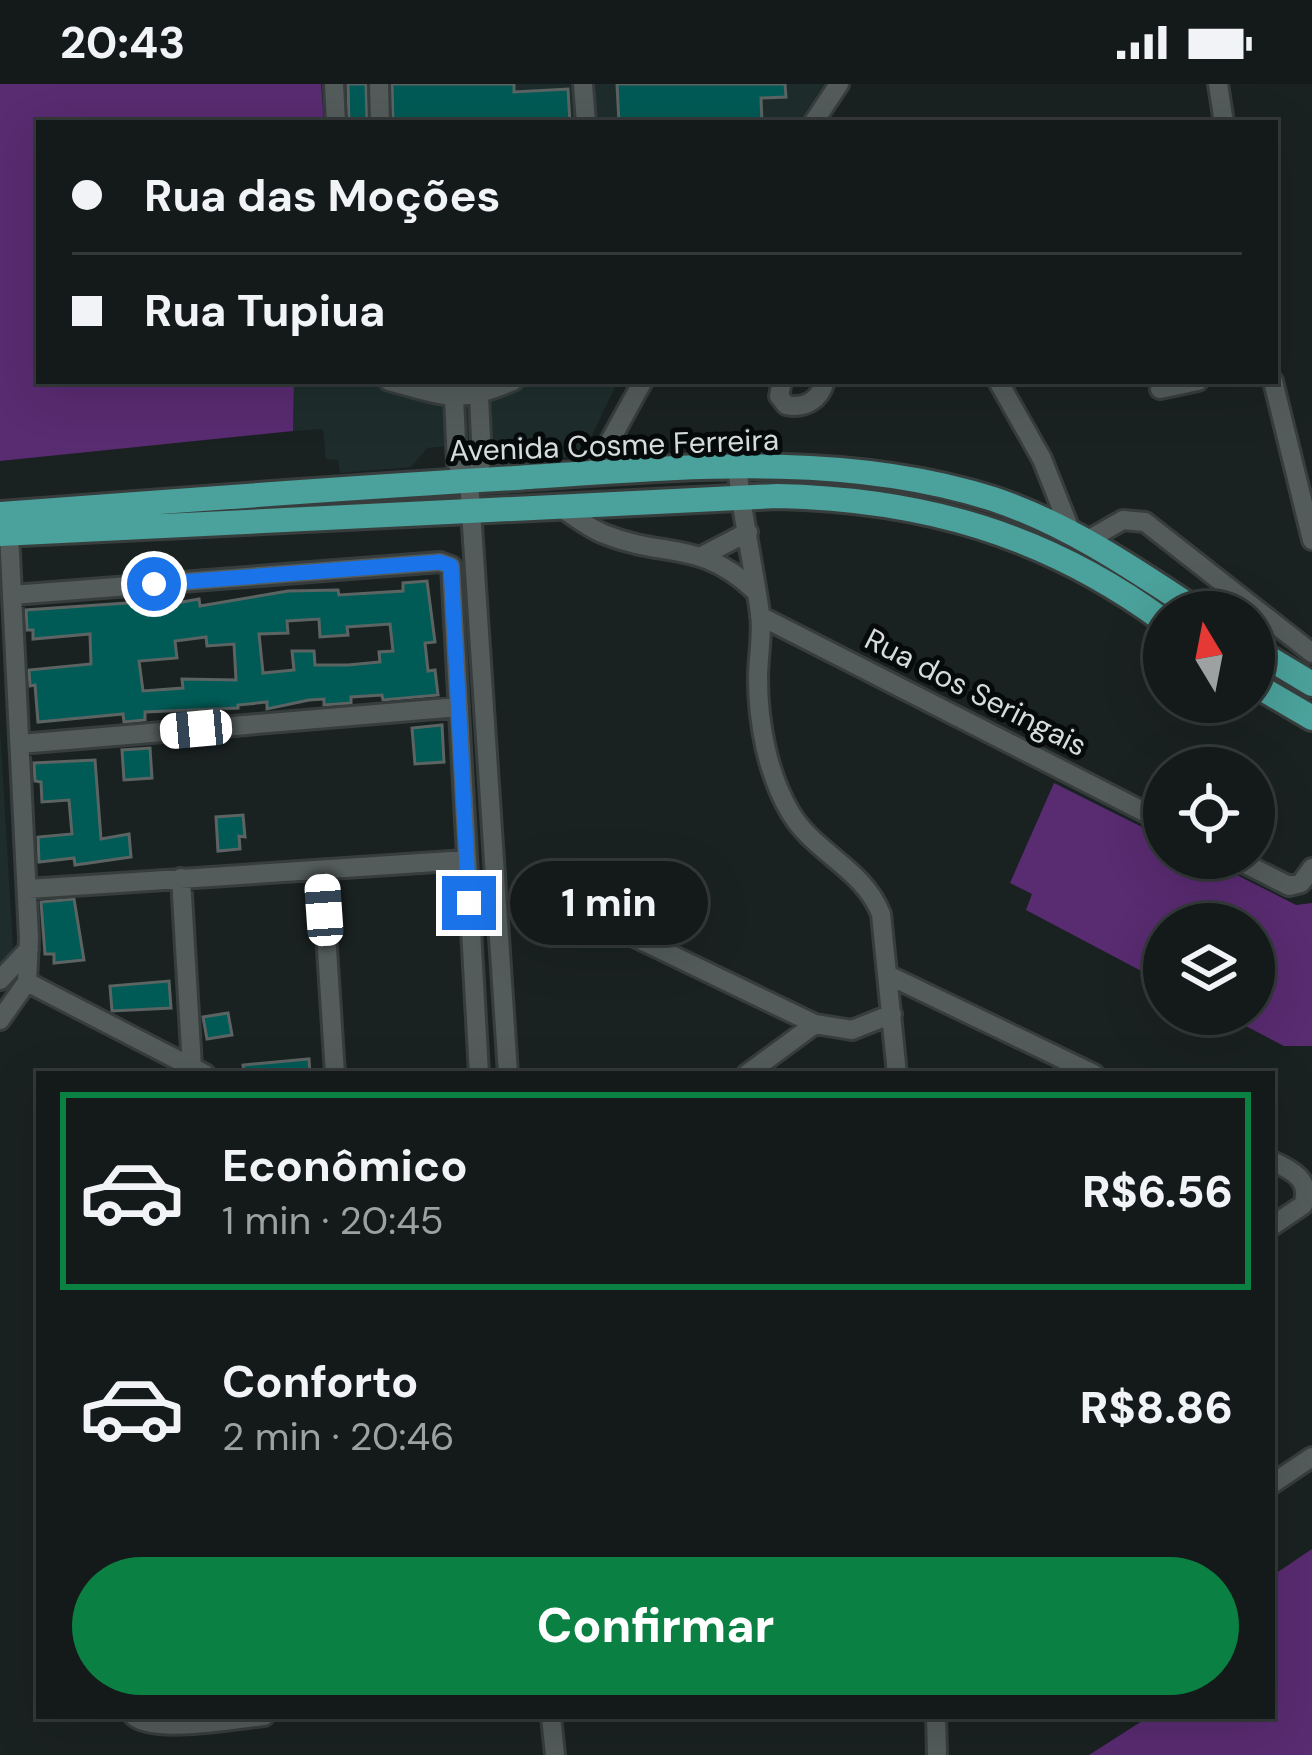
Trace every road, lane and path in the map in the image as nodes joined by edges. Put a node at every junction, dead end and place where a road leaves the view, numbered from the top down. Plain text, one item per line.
1 (334, 84) edge
2 (379, 84) edge
3 (583, 84) edge
4 (839, 84) edge
5 (1219, 84) edge
6 (336, 120) edge
7 (380, 120) edge
8 (586, 120) edge
9 (815, 120) edge
10 (1224, 120) edge
11 (400, 384) edge
12 (506, 384) edge
13 (641, 384) edge
14 (781, 384) edge
15 (824, 384) edge
16 (1000, 384) edge
17 (1184, 384) edge
18 (1274, 384) edge
19 (1160, 389) dead end
20 (478, 396) junction
21 (454, 398) junction
22 (737, 466) junction
23 (594, 470) junction
24 (469, 480) junction
25 (740, 499) junction
26 (562, 508) junction
27 (470, 511) junction
28 (3, 527) edge
29 (748, 532) junction
30 (1078, 537) junction
31 (1312, 540) edge
32 (704, 555) junction
33 (755, 591) junction
34 (1165, 591) edge
35 (12, 595) junction
36 (1143, 605) edge
37 (760, 616) junction
38 (1312, 653) edge
39 (1275, 662) edge
40 (1312, 684) edge
41 (1275, 697) edge
42 (460, 707) junction
43 (1312, 718) edge
44 (20, 744) junction
45 (1143, 811) edge
46 (466, 860) junction
47 (1312, 868) edge
48 (322, 870) junction
49 (181, 878) junction
50 (1275, 879) edge
51 (28, 889) junction
52 (622, 931) dead end
53 (29, 949) junction
54 (888, 975) junction
55 (0, 980) edge
56 (27, 982) junction
57 (892, 1014) junction
58 (0, 1020) edge
59 (815, 1024) junction
60 (199, 1071) edge
61 (335, 1071) edge
62 (479, 1071) edge
63 (508, 1071) edge
64 (752, 1071) edge
65 (897, 1071) edge
66 (1088, 1071) edge
67 (1275, 1163) edge
68 (1275, 1224) edge
69 (1312, 1457) edge
70 (1275, 1482) edge
71 (139, 1719) edge
72 (231, 1719) edge
73 (551, 1719) edge
74 (936, 1749) edge
75 (555, 1755) edge
76 (919, 1755) edge

1 - 6 street
2 - 7 street
3 - 8 street
4 - 9 street
5 - 10 street
11 - 21 street
12 - 20 street
13 - 23 street
14 - 15 street
16 - 30 street
17 - 19 street
18 - 31 street
20 - 21 street
20 - 24 street
21 - 24 street
22 - 23 main road, Avenida Cosme Ferreira
22 - 25 street
22 - 30 main road, Avenida Cosme Ferreira
23 - 24 main road, Avenida Cosme Ferreira
24 - 27 street
24 - 28 main road, Avenida Cosme Ferreira
25 - 26 main road, Avenida Cosme Ferreira
25 - 29 street
25 - 36 main road, Avenida Cosme Ferreira
26 - 27 main road, Avenida Cosme Ferreira
26 - 32 street
27 - 28 main road, Avenida Cosme Ferreira
27 - 63 street
28 - 35 street
29 - 32 street
29 - 33 street
30 - 34 main road, Avenida Cosme Ferreira
30 - 38 street
32 - 33 street
33 - 37 street
35 - 42 street
35 - 44 street
37 - 45 street, Rua dos Seringais
37 - 54 street
39 - 40 main road
41 - 43 main road
42 - 44 street
42 - 46 street
44 - 51 street
46 - 48 street
46 - 62 street
47 - 50 street
48 - 49 street
48 - 61 street
49 - 51 street
49 - 60 street
51 - 53 street
52 - 59 street
53 - 55 street
53 - 56 street
54 - 57 street
54 - 66 street
56 - 58 street
56 - 60 street
57 - 59 street
57 - 65 street
59 - 64 street
67 - 68 street
69 - 70 street
71 - 72 street
73 - 75 street
74 - 76 street

